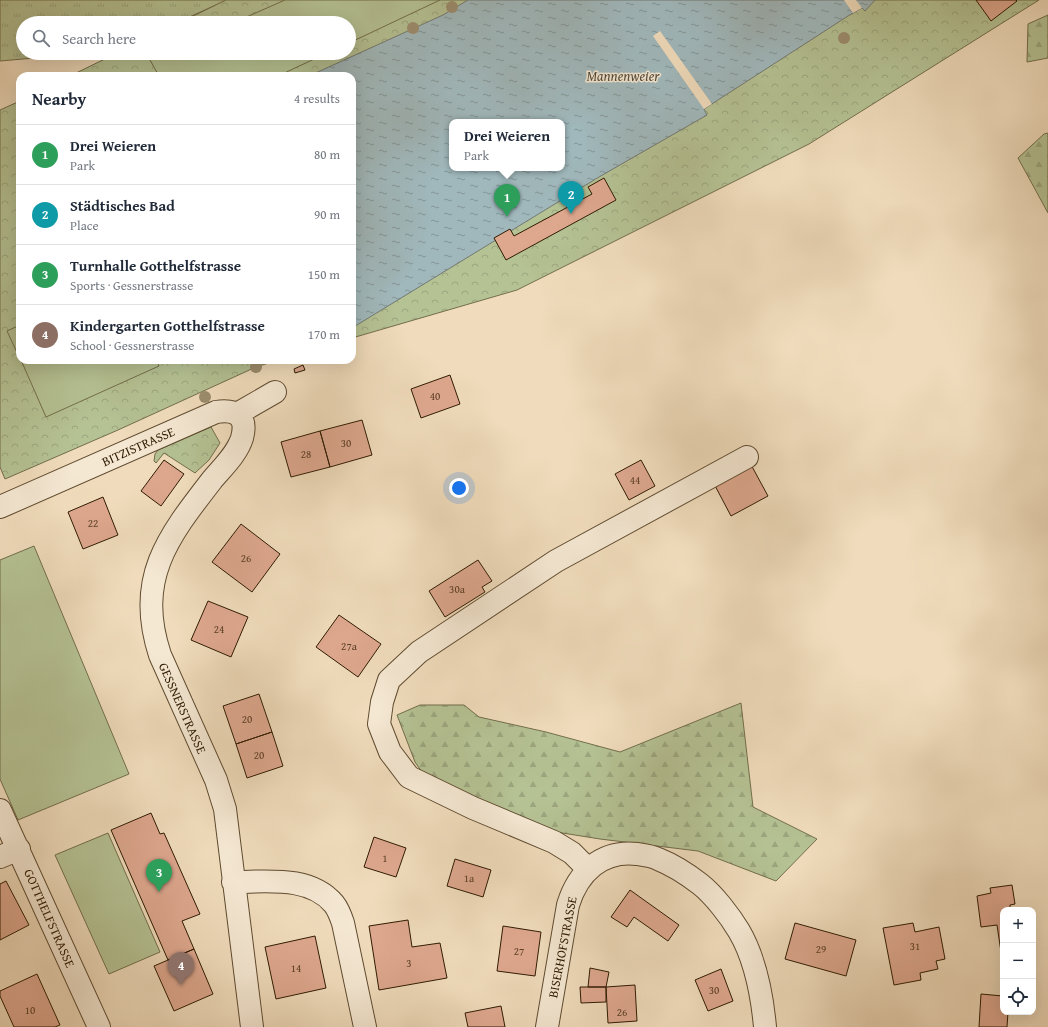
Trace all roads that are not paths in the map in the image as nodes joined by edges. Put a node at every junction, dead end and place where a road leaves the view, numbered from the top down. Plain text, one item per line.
1 (275, 392) dead end
2 (237, 414) junction
3 (747, 458) dead end
4 (0, 507) edge
5 (0, 810) edge
6 (9, 853) edge
7 (588, 869) junction
8 (233, 882) junction
9 (99, 1027) edge
10 (252, 1027) edge
11 (365, 1027) edge
12 (547, 1027) edge
13 (764, 1027) edge

1 - 2 street
2 - 4 street, BITZISTRASSE
2 - 8 street, GESSNERSTRASSE
3 - 7 street
5 - 6 street, GOTTHELFSTRASSE
6 - 9 street, GOTTHELFSTRASSE
7 - 12 street, BISERHOFSTRASSE
7 - 13 street, BISERHOFSTRASSE
8 - 10 street, GESSNERSTRASSE
8 - 11 street

